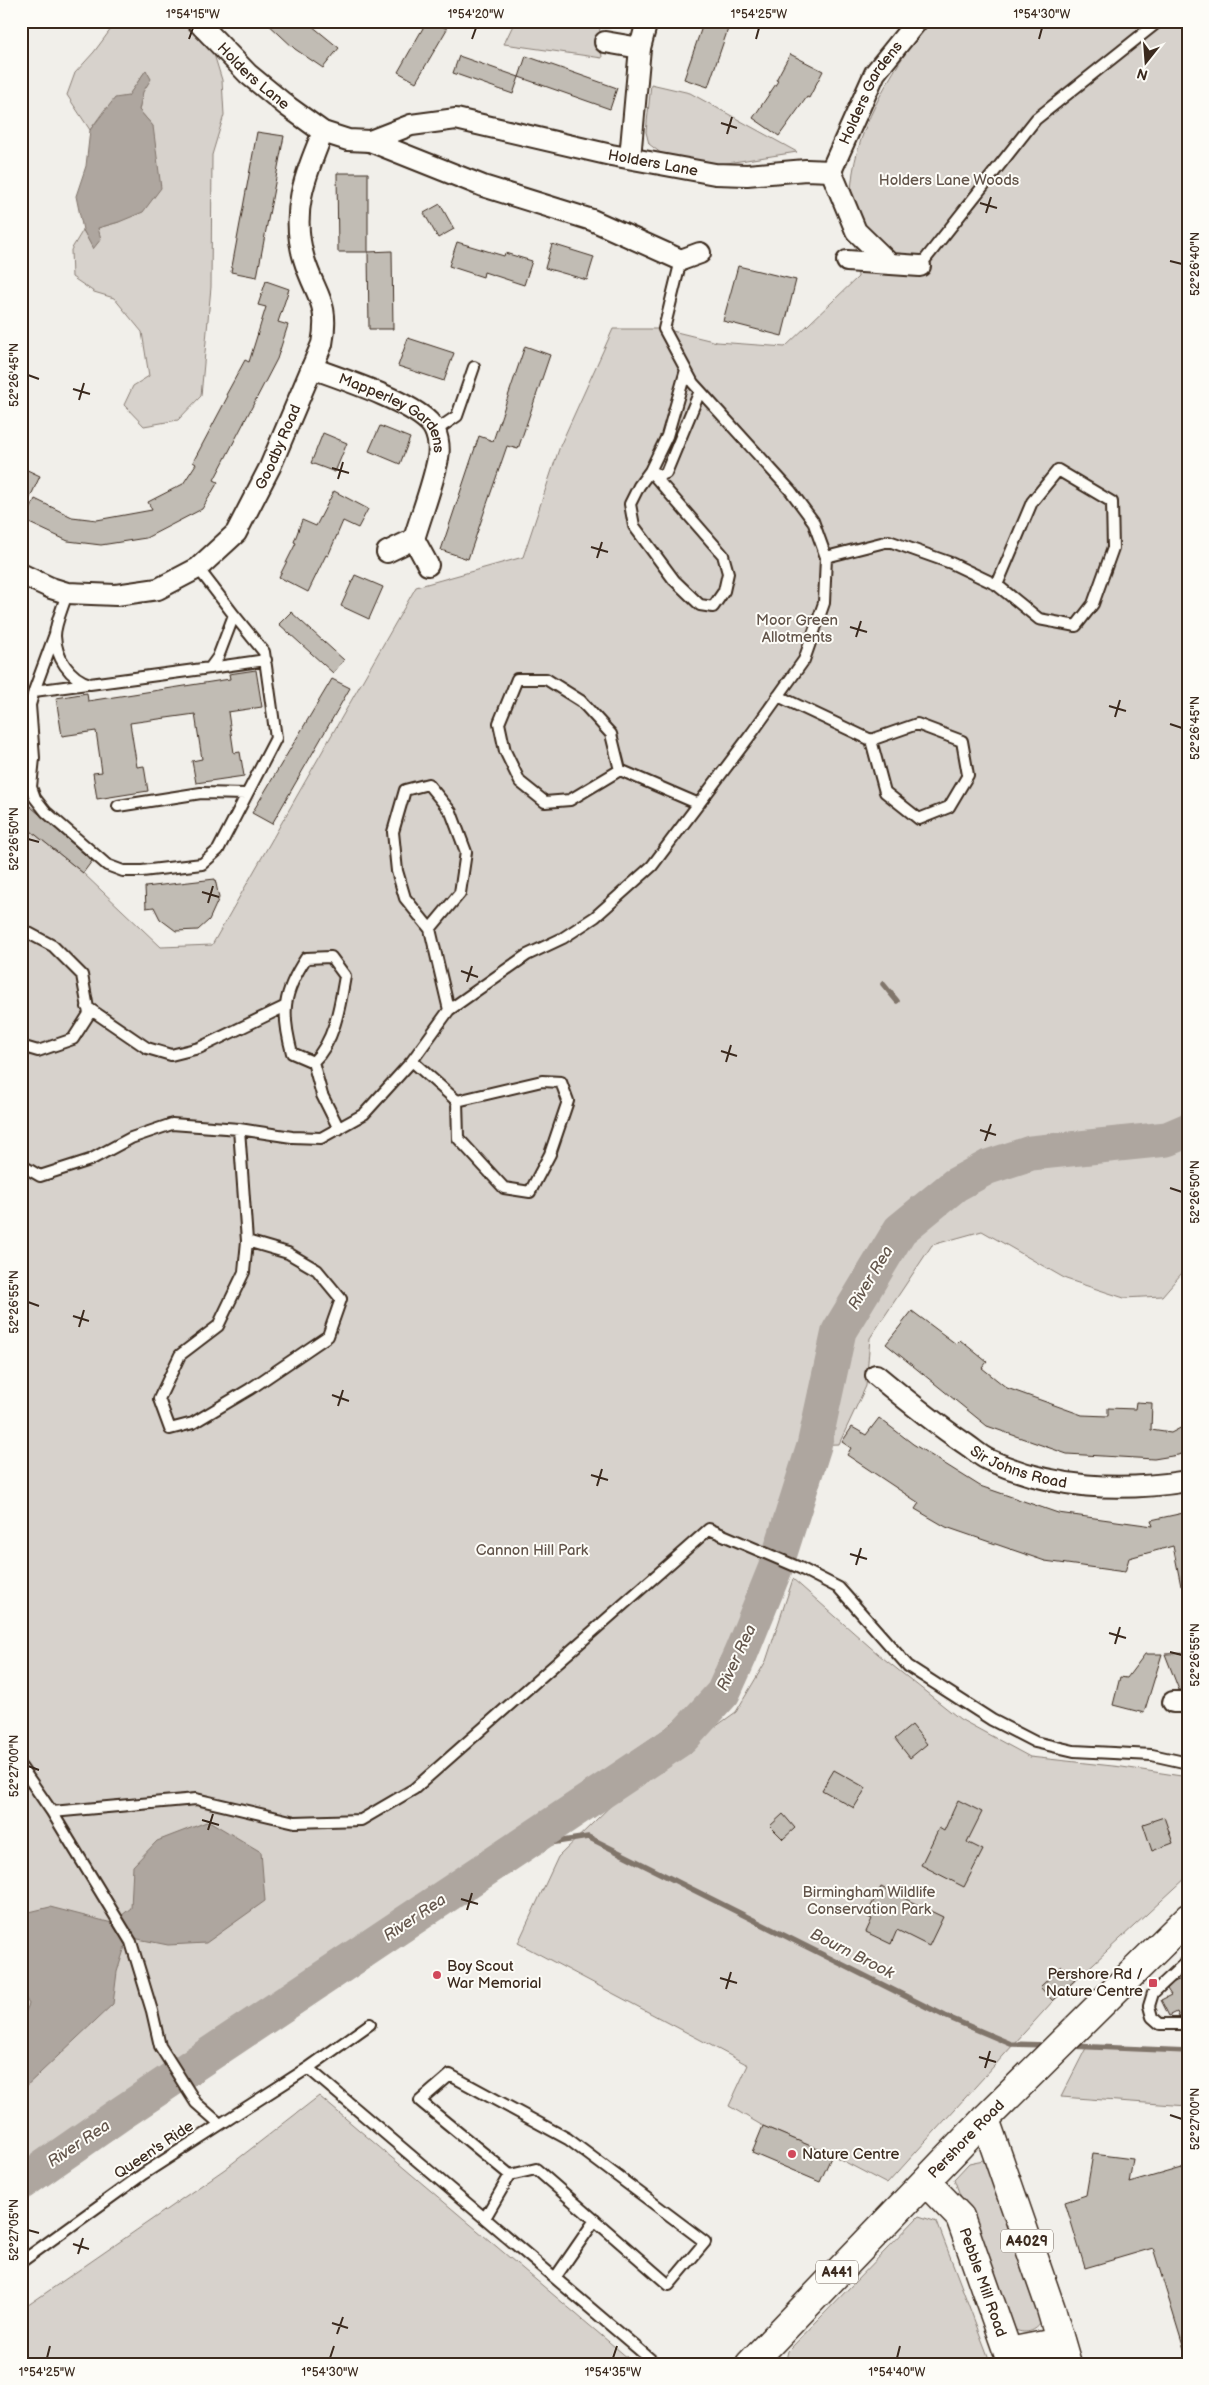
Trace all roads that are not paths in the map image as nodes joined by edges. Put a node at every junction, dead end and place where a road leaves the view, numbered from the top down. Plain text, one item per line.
1 (197, 21) edge
2 (647, 21) edge
3 (917, 21) edge
4 (1160, 21) edge
5 (605, 42) dead end
6 (640, 48) junction
7 (323, 132) junction
8 (370, 141) junction
9 (630, 158) junction
10 (831, 171) junction
11 (700, 253) dead end
12 (681, 260) junction
13 (847, 261) dead end
14 (889, 263) junction
15 (920, 266) joint
16 (474, 367) dead end
17 (312, 368) junction
18 (686, 370) junction
19 (700, 391) junction
20 (435, 431) junction
21 (650, 471) junction
22 (414, 539) junction
23 (387, 552) dead end
24 (826, 557) junction
25 (428, 564) dead end
26 (198, 568) junction
27 (21, 574) edge
28 (997, 585) junction
29 (67, 593) junction
30 (234, 615) junction
31 (55, 634) junction
32 (266, 660) junction
33 (210, 668) junction
34 (90, 684) junction
35 (34, 691) junction
36 (778, 696) junction
37 (871, 740) junction
38 (620, 770) junction
39 (247, 794) junction
40 (699, 804) junction
41 (118, 806) dead end
42 (21, 929) edge
43 (430, 929) junction
44 (87, 1006) junction
45 (286, 1006) junction
46 (449, 1010) junction
47 (21, 1046) edge
48 (412, 1061) junction
49 (313, 1062) junction
50 (458, 1101) junction
51 (239, 1129) junction
52 (339, 1129) junction
53 (21, 1165) edge
54 (247, 1241) junction
55 (876, 1375) dead end
56 (1188, 1480) edge
57 (1188, 1763) edge
58 (21, 1767) edge
59 (52, 1812) junction
60 (1188, 1918) edge
61 (1188, 1963) edge
62 (370, 2024) dead end
63 (1188, 2024) edge
64 (308, 2068) junction
65 (985, 2119) junction
66 (220, 2124) junction
67 (510, 2175) junction
68 (926, 2182) junction
69 (485, 2218) junction
70 (595, 2220) junction
71 (21, 2262) edge
72 (555, 2278) junction
73 (1063, 2353) edge
74 (1011, 2358) edge
75 (656, 2364) edge
76 (750, 2364) edge

1 - 7 street, Holders Lane
2 - 6 street
3 - 10 street, Holders Gardens
4 - 15 lane
5 - 6 street
6 - 9 street
7 - 8 street, Holders Lane
7 - 17 street, Goodby Road
8 - 9 street, Holders Lane
8 - 12 street, Holders Lane
9 - 10 street, Holders Lane
10 - 14 street
11 - 12 street
12 - 18 lane
13 - 14 street
14 - 15 street
16 - 20 lane
17 - 20 street, Mapperley Gardens
17 - 26 street, Goodby Road
18 - 19 lane
18 - 21 lane
19 - 21 lane
19 - 24 lane
20 - 22 street, Mapperley Gardens
21 - 21 lane
22 - 23 street
22 - 25 street
24 - 28 lane
24 - 36 lane
26 - 29 street, Goodby Road
26 - 30 lane
27 - 29 street, Goodby Road
28 - 28 lane
29 - 31 lane
30 - 32 lane
30 - 33 lane
31 - 34 lane
31 - 35 lane
32 - 33 lane
32 - 39 lane
33 - 34 lane
34 - 35 lane
35 - 39 lane
36 - 37 lane
36 - 40 lane
37 - 37 lane
38 - 38 lane
38 - 40 lane
39 - 41 lane
40 - 46 lane
42 - 44 lane
43 - 43 lane
43 - 46 lane
44 - 45 lane
44 - 47 lane
45 - 49 lane
45 - 49 lane
46 - 48 lane
48 - 50 lane
48 - 52 lane
49 - 52 lane
50 - 50 lane
51 - 52 lane
51 - 53 lane
51 - 54 lane
54 - 54 lane
55 - 56 street, Sir Johns Road
57 - 59 lane
58 - 59 lane
59 - 66 lane
60 - 65 main road, Pershore Road / A441
61 - 63 lane
62 - 64 lane, Queen's Ride
64 - 66 lane, Queen's Ride
64 - 69 lane
65 - 68 main road, Pershore Road / A441
65 - 73 main road, A4029
66 - 71 lane, Queen's Ride
67 - 69 lane
67 - 70 lane
67 - 70 lane
68 - 74 main road, Pebble Mill Road
68 - 76 main road, Pershore Road / A441
69 - 72 lane
70 - 72 lane
72 - 75 lane
73 - 74 main road

